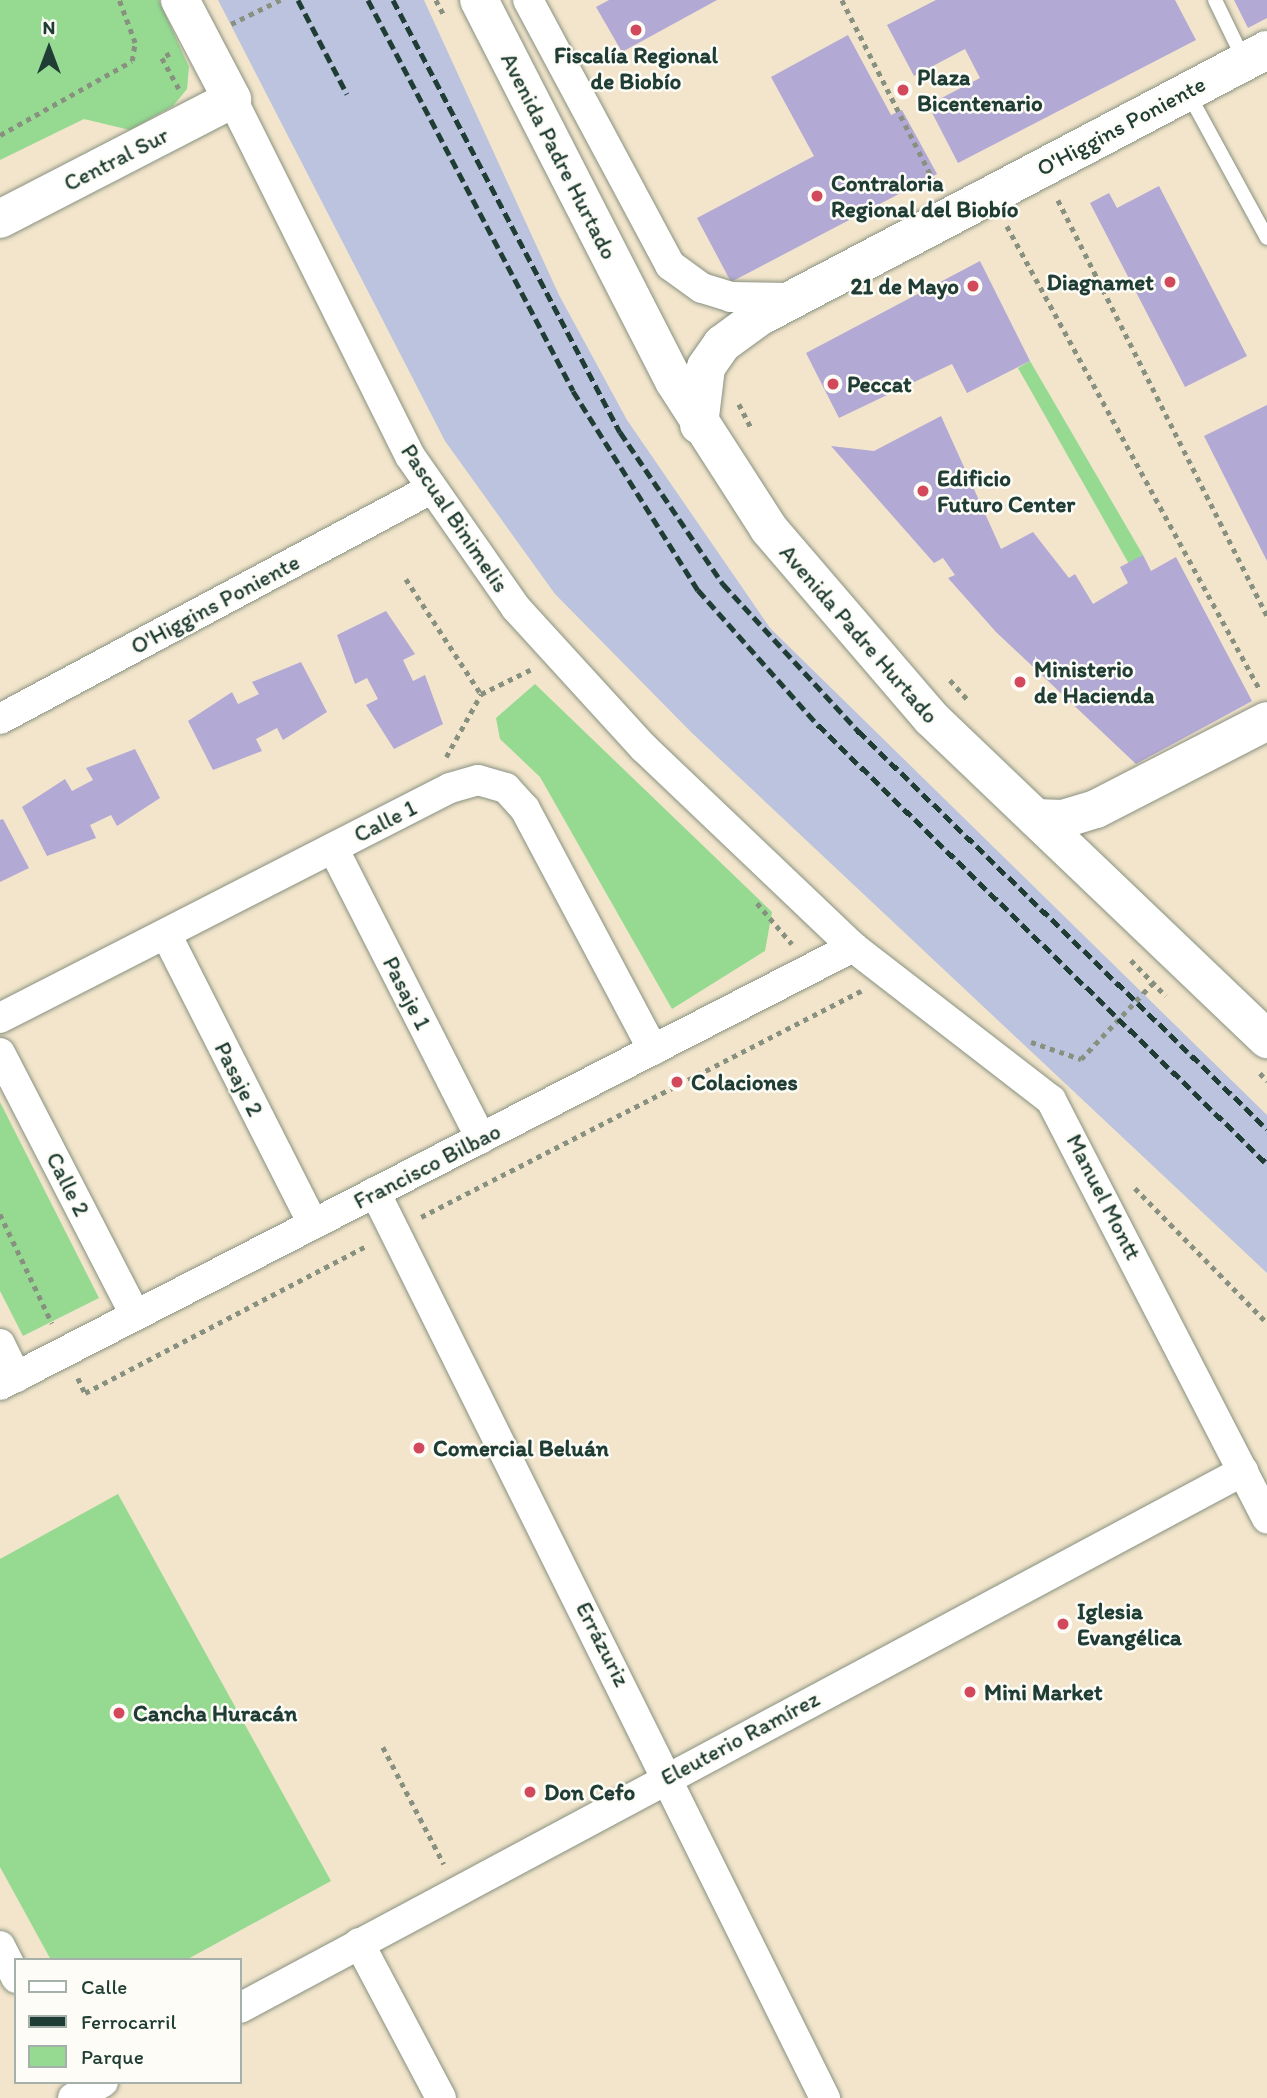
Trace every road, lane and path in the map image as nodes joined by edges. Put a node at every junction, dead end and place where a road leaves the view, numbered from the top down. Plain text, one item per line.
1 (119, 0) edge
2 (180, 0) edge
3 (479, 0) edge
4 (528, 0) edge
5 (842, 0) edge
6 (1215, 0) edge
7 (1256, 56) edge
8 (1188, 92) junction
9 (232, 99) junction
10 (0, 135) edge
11 (1042, 168) junction
12 (990, 194) junction
13 (951, 215) junction
14 (0, 219) edge
15 (1267, 238) edge
16 (795, 298) junction
17 (715, 351) junction
18 (699, 425) junction
19 (753, 433) dead end
20 (430, 489) junction
21 (406, 579) dead end
22 (1267, 616) edge
23 (562, 662) junction
24 (939, 669) dead end
25 (481, 694) junction
26 (977, 709) dead end
27 (0, 719) edge
28 (1263, 719) edge
29 (450, 788) junction
30 (1036, 818) junction
31 (333, 848) junction
32 (166, 934) junction
33 (853, 947) junction
34 (1152, 984) dead end
35 (0, 1018) edge
36 (1267, 1039) edge
37 (1024, 1040) dead end
38 (653, 1050) junction
39 (0, 1053) edge
40 (481, 1138) junction
41 (1125, 1179) dead end
42 (375, 1192) junction
43 (313, 1224) junction
44 (135, 1315) junction
45 (1267, 1323) edge
46 (0, 1344) edge
47 (8, 1381) edge
48 (1243, 1471) junction
49 (1267, 1519) edge
50 (383, 1747) dead end
51 (670, 1775) junction
52 (457, 1890) junction
53 (359, 1943) junction
54 (0, 1946) edge
55 (14, 1974) edge
56 (242, 2007) edge
57 (441, 2098) edge
58 (825, 2098) edge

1 - 10 path
2 - 9 main road, Pascual Binimelis
3 - 18 main road, Avenida Padre Hurtado
4 - 16 street, Avenida Padre Hurtado
5 - 13 path
6 - 7 lane
7 - 8 main road, O'Higgins Poniente
8 - 11 main road, O'Higgins Poniente
8 - 15 lane
9 - 14 main road, Central Sur
9 - 20 street, Pascual Binimelis
11 - 12 main road, O'Higgins Poniente
11 - 22 path
12 - 13 main road, O'Higgins Poniente
12 - 28 path
13 - 16 main road, O'Higgins Poniente
16 - 17 main road, O'Higgins Poniente
17 - 18 main road
17 - 19 path
18 - 30 main road, Avenida Padre Hurtado
20 - 23 street, Pascual Binimelis
20 - 27 street, O'Higgins Poniente
21 - 25 path
23 - 25 path
23 - 33 street, Pascual Binimelis
24 - 26 path
25 - 29 path
28 - 30 main road
29 - 31 street, Calle 1
29 - 38 street, Calle 1
30 - 36 main road, Avenida Padre Hurtado
31 - 32 street, Calle 1
31 - 40 street, Pasaje 1
32 - 35 street, Calle 1
32 - 43 street, Pasaje 2
33 - 38 street, Francisco Bilbao
33 - 48 street, Manuel Montt
34 - 37 path
38 - 40 street, Francisco Bilbao
39 - 44 street, Calle 2
40 - 42 street, Francisco Bilbao
41 - 45 path
42 - 43 street, Francisco Bilbao
42 - 51 street, Errázuriz
43 - 44 street, Francisco Bilbao
44 - 47 street, Francisco Bilbao
46 - 47 street
48 - 49 street, Manuel Montt
48 - 51 street, Eleuterio Ramírez
50 - 52 path
51 - 52 street, Eleuterio Ramírez
51 - 58 street, Errázuriz
52 - 53 street, Eleuterio Ramírez
53 - 56 street, Eleuterio Ramírez
53 - 57 street
54 - 55 street

